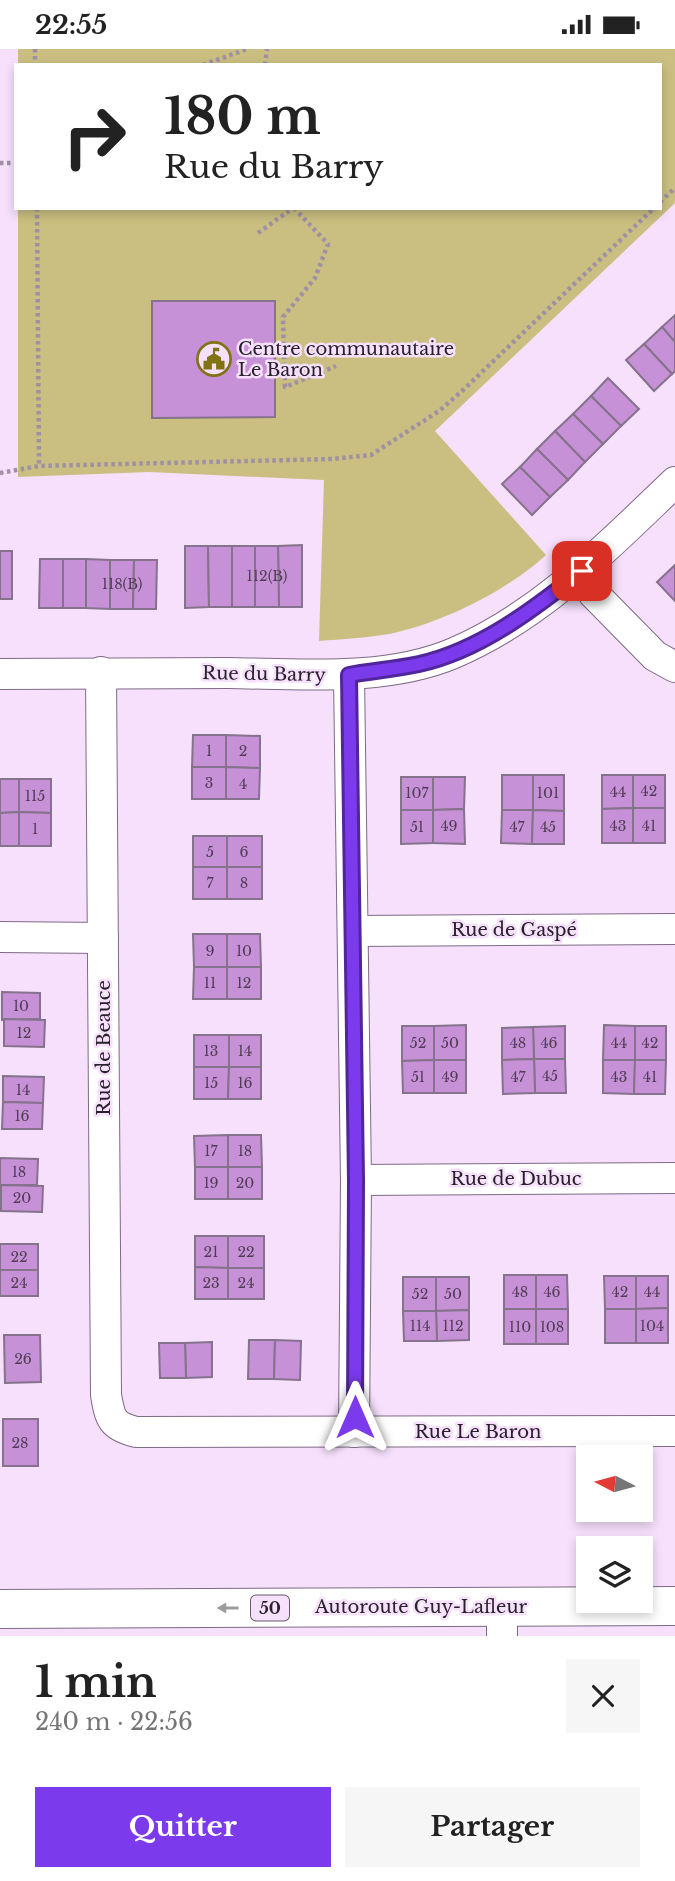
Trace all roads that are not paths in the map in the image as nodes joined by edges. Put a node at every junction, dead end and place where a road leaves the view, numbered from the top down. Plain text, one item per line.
1 (675, 482) edge
2 (582, 571) junction
3 (675, 667) edge
4 (101, 672) junction
5 (0, 674) edge
6 (349, 675) junction
7 (675, 929) edge
8 (354, 931) junction
9 (0, 937) edge
10 (103, 938) junction
11 (675, 1178) edge
12 (356, 1180) junction
13 (115, 1423) joint
14 (675, 1431) edge
15 (355, 1432) junction
16 (675, 1606) edge
17 (0, 1609) edge
18 (502, 1621) edge

1 - 2 street, Rue du Barry
2 - 3 street
2 - 6 street, Rue du Barry
4 - 5 street, Rue du Barry
4 - 6 street, Rue du Barry
4 - 10 street, Rue de Beauce
6 - 8 street
7 - 8 street, Rue de Gaspé
8 - 12 street
9 - 10 street
10 - 13 street, Rue de Beauce
11 - 12 street, Rue de Dubuc
12 - 15 street
13 - 15 street, Rue Le Baron
14 - 15 street, Rue Le Baron
16 - 18 highway, Autoroute Guy-Lafleur / 50
18 -> 17 highway, Autoroute Guy-Lafleur / 50

